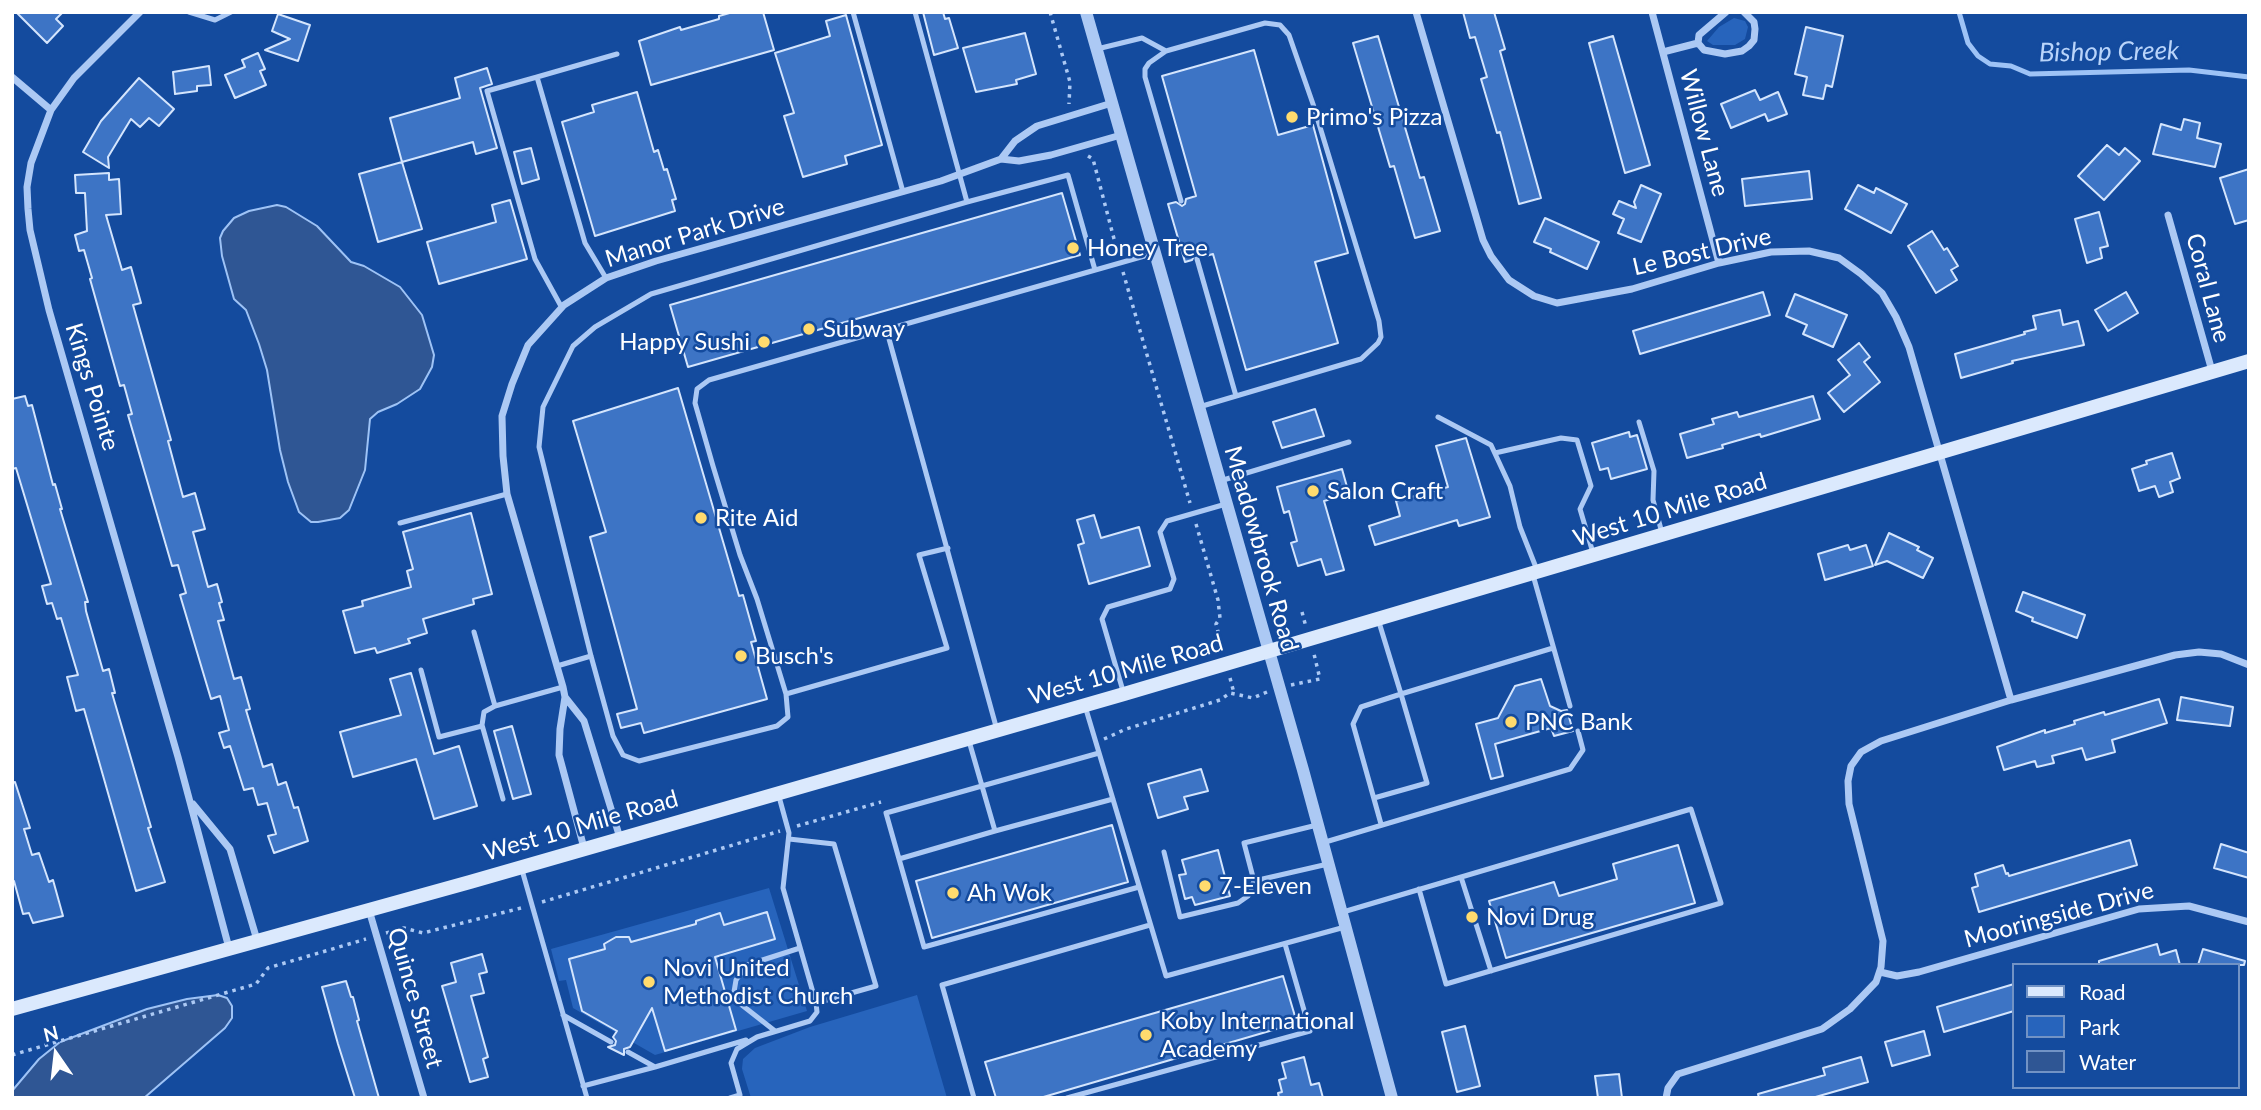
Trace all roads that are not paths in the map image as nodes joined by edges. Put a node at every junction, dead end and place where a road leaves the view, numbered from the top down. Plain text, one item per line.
1 (140, 12) edge
2 (189, 12) edge
3 (231, 12) edge
4 (853, 12) edge
5 (915, 12) edge
6 (1086, 12) edge
7 (1416, 12) edge
8 (1652, 12) edge
9 (1726, 12) edge
10 (1744, 12) edge
11 (1698, 43) junction
12 (1097, 49) junction
13 (1166, 51) junction
14 (1663, 52) junction
15 (617, 54) dead end
16 (12, 77) edge
17 (537, 77) junction
18 (1112, 103) junction
19 (51, 110) junction
20 (1121, 135) junction
21 (1001, 159) junction
22 (960, 173) junction
23 (902, 192) junction
24 (1181, 201) dead end
25 (967, 202) junction
26 (2168, 215) dead end
27 (1154, 253) junction
28 (1197, 259) dead end
29 (1719, 263) junction
30 (1095, 270) junction
31 (606, 278) junction
32 (562, 308) junction
33 (886, 328) junction
34 (2249, 361) edge
35 (2212, 372) junction
36 (1236, 396) junction
37 (1199, 407) junction
38 (1438, 417) dead end
39 (1639, 422) dead end
40 (1349, 442) dead end
41 (1495, 453) junction
42 (1938, 453) junction
43 (1220, 481) junction
44 (507, 494) junction
45 (1226, 504) junction
46 (400, 523) dead end
47 (1663, 536) junction
48 (948, 548) junction
49 (1594, 556) junction
50 (1535, 574) junction
51 (1378, 620) junction
52 (474, 632) dead end
53 (1553, 648) junction
54 (1268, 652) junction
55 (591, 656) junction
56 (2249, 665) edge
57 (557, 666) junction
58 (421, 670) dead end
59 (563, 687) junction
60 (786, 694) junction
61 (1124, 694) junction
62 (1401, 694) junction
63 (565, 697) junction
64 (2011, 700) junction
65 (495, 706) junction
66 (1085, 706) junction
67 (1570, 706) dead end
68 (482, 726) junction
69 (997, 731) junction
70 (1578, 731) dead end
71 (968, 738) junction
72 (1099, 752) junction
73 (982, 785) junction
74 (778, 793) junction
75 (503, 799) dead end
76 (1113, 799) junction
77 (1374, 799) junction
78 (190, 801) junction
79 (1381, 824) junction
80 (1317, 825) junction
81 (995, 831) junction
82 (620, 838) junction
83 (789, 839) junction
84 (1322, 843) junction
85 (584, 848) junction
86 (1164, 852) dead end
87 (899, 859) junction
88 (1328, 864) junction
89 (521, 867) junction
90 (1461, 877) junction
91 (1254, 881) junction
92 (1139, 887) junction
93 (1419, 889) junction
94 (369, 909) junction
95 (1340, 912) junction
96 (2249, 922) edge
97 (1150, 925) junction
98 (1345, 927) junction
99 (257, 940) junction
100 (1285, 944) junction
101 (229, 948) junction
102 (800, 948) junction
103 (1491, 971) junction
104 (1880, 972) junction
105 (816, 1003) junction
106 (12, 1009) edge
107 (563, 1015) junction
108 (775, 1031) junction
109 (758, 1037) junction
110 (611, 1042) dead end
111 (628, 1052) dead end
112 (655, 1067) junction
113 (583, 1086) junction
114 (424, 1098) edge
115 (587, 1098) edge
116 (730, 1098) edge
117 (974, 1098) edge
118 (1067, 1098) edge
119 (1392, 1098) edge
120 (1665, 1098) edge

1 - 19 street, Kings Pointe
2 - 3 lane
4 - 23 lane
5 - 22 lane
6 - 12 street, Meadowbrook Road
7 - 29 street, Le Bost Drive
8 - 14 street, Willow Lane
9 - 11 street
10 - 11 street
11 - 14 street
12 - 13 lane
12 - 18 street, Meadowbrook Road
13 - 24 lane
13 - 36 lane
14 - 29 street, Willow Lane
15 - 17 lane
16 - 19 street
17 - 31 lane
17 - 32 lane
18 - 20 street, Meadowbrook Road
18 - 21 street, Manor Park Drive
19 - 78 street, Kings Pointe
20 - 21 street, Manor Park Drive
20 - 27 street, Meadowbrook Road
21 - 22 street, Manor Park Drive
22 - 23 street, Manor Park Drive
22 - 25 lane
23 - 31 street, Manor Park Drive
25 - 30 lane
25 - 55 lane
26 - 35 street, Coral Lane
27 - 30 lane
27 - 37 street, Meadowbrook Road
28 - 36 lane
29 - 42 street, Le Bost Drive
30 - 33 lane
31 - 32 street, Manor Park Drive
32 - 44 street, Manor Park Drive
33 - 48 lane
33 - 60 lane
34 - 35 main road, West 10 Mile Road
35 - 42 main road, West 10 Mile Road
36 - 37 lane
37 - 43 street, Meadowbrook Road
38 - 41 lane
39 - 47 lane
40 - 43 lane
41 - 49 lane
41 - 50 lane
42 - 47 main road, West 10 Mile Road
42 - 64 street, Le Bost Drive
43 - 45 street, Meadowbrook Road
44 - 46 lane
44 - 57 street, Manor Park Drive
45 - 54 street, Meadowbrook Road
45 - 61 lane
47 - 49 main road, West 10 Mile Road
48 - 60 lane
48 - 69 lane
49 - 50 main road, West 10 Mile Road
50 - 51 main road, West 10 Mile Road
50 - 53 lane
51 - 54 main road, West 10 Mile Road
51 - 62 lane
52 - 65 lane
53 - 62 lane
53 - 67 lane
54 - 61 main road, West 10 Mile Road
54 - 80 street, Meadowbrook Road
55 - 57 lane
55 - 60 lane
56 - 64 street
57 - 59 street, Manor Park Drive
58 - 68 lane
59 - 63 street, Manor Park Drive
59 - 65 lane
61 - 66 main road, West 10 Mile Road
62 - 77 lane
62 - 77 lane
63 - 82 street, Manor Park Drive
63 - 85 street, Manor Park Drive
64 - 104 street
65 - 68 lane
66 - 69 main road, West 10 Mile Road
66 - 72 lane
68 - 75 lane
69 - 71 main road, West 10 Mile Road
70 - 79 lane
71 - 73 lane
71 - 74 main road, West 10 Mile Road
72 - 73 lane
72 - 76 lane
73 - 81 lane
73 - 87 lane
74 - 82 main road, West 10 Mile Road
74 - 83 lane
76 - 81 lane
76 - 92 lane
77 - 79 lane
78 - 99 street, Kings Pointe
78 - 101 street, Kings Pointe
79 - 84 lane
80 - 84 street, Meadowbrook Road
80 - 91 lane
81 - 87 lane
82 - 85 main road, West 10 Mile Road
83 - 102 lane
83 - 105 lane
84 - 88 street, Meadowbrook Road
85 - 89 main road, West 10 Mile Road
86 - 91 lane
87 - 92 lane
88 - 91 lane
88 - 95 street, Meadowbrook Road
89 - 94 main road, West 10 Mile Road
89 - 107 lane
90 - 93 lane
90 - 103 lane
90 - 103 lane
92 - 97 lane
93 - 95 lane
93 - 103 lane
94 - 99 main road, West 10 Mile Road
94 - 114 street, Quince Street
95 - 98 street, Meadowbrook Road
96 - 104 street, Mooringside Drive
97 - 100 lane
97 - 117 lane
98 - 100 lane
98 - 119 street, Meadowbrook Road
99 - 101 main road, West 10 Mile Road
100 - 118 lane
101 - 106 main road, West 10 Mile Road
102 - 105 lane
102 - 108 lane
104 - 120 street
105 - 108 lane
107 - 110 lane
107 - 113 lane
108 - 109 lane
109 - 112 lane
109 - 116 lane
111 - 112 lane
112 - 113 lane
113 - 115 lane

